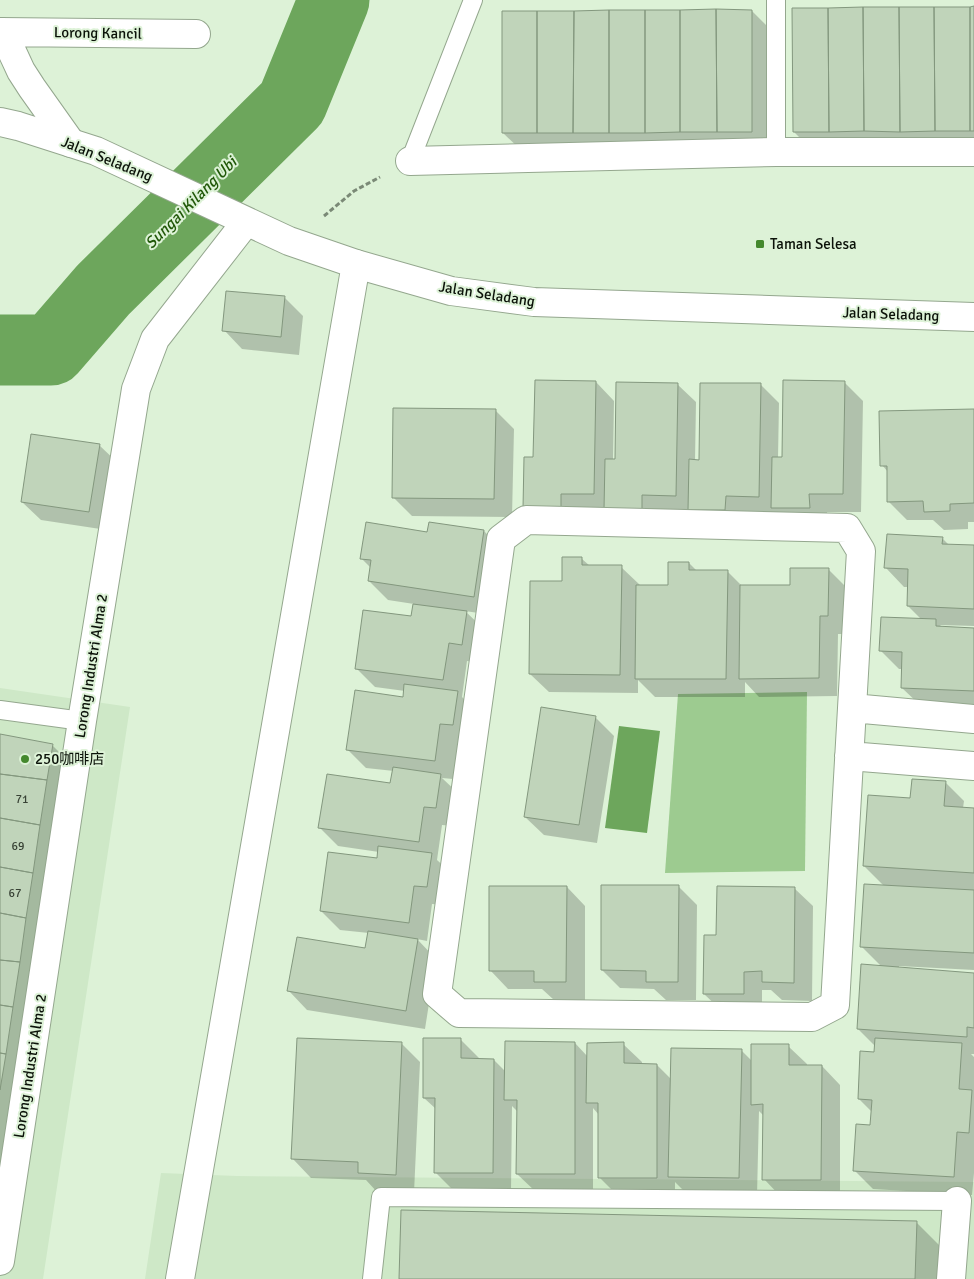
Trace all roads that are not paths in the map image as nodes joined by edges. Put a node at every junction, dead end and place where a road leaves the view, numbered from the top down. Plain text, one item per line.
1 (473, 0) edge
2 (776, 0) edge
3 (2, 32) edge
4 (196, 34) dead end
5 (0, 122) edge
6 (83, 147) junction
7 (776, 152) junction
8 (974, 152) edge
9 (398, 167) joint
10 (246, 222) junction
11 (356, 264) junction
12 (969, 319) edge
13 (852, 708) junction
14 (0, 710) edge
15 (974, 719) edge
16 (82, 721) junction
17 (849, 756) junction
18 (974, 766) edge
19 (956, 1201) joint
20 (0, 1261) edge
21 (180, 1279) edge
22 (372, 1279) edge
23 (951, 1279) edge

1 - 9 lane
2 - 7 lane
3 - 4 street, Lorong Kancil
3 - 6 street
5 - 6 street, Jalan Seladang
6 - 10 street, Jalan Seladang
7 - 8 street
7 - 9 street
10 - 11 street, Jalan Seladang
10 - 16 street, Lorong Industri Alma 2
11 - 12 street, Jalan Seladang
11 - 21 street
13 - 15 street
13 - 17 street
13 - 17 street
14 - 16 lane
16 - 20 street, Lorong Industri Alma 2
17 - 18 street
19 - 22 lane
19 - 23 street

